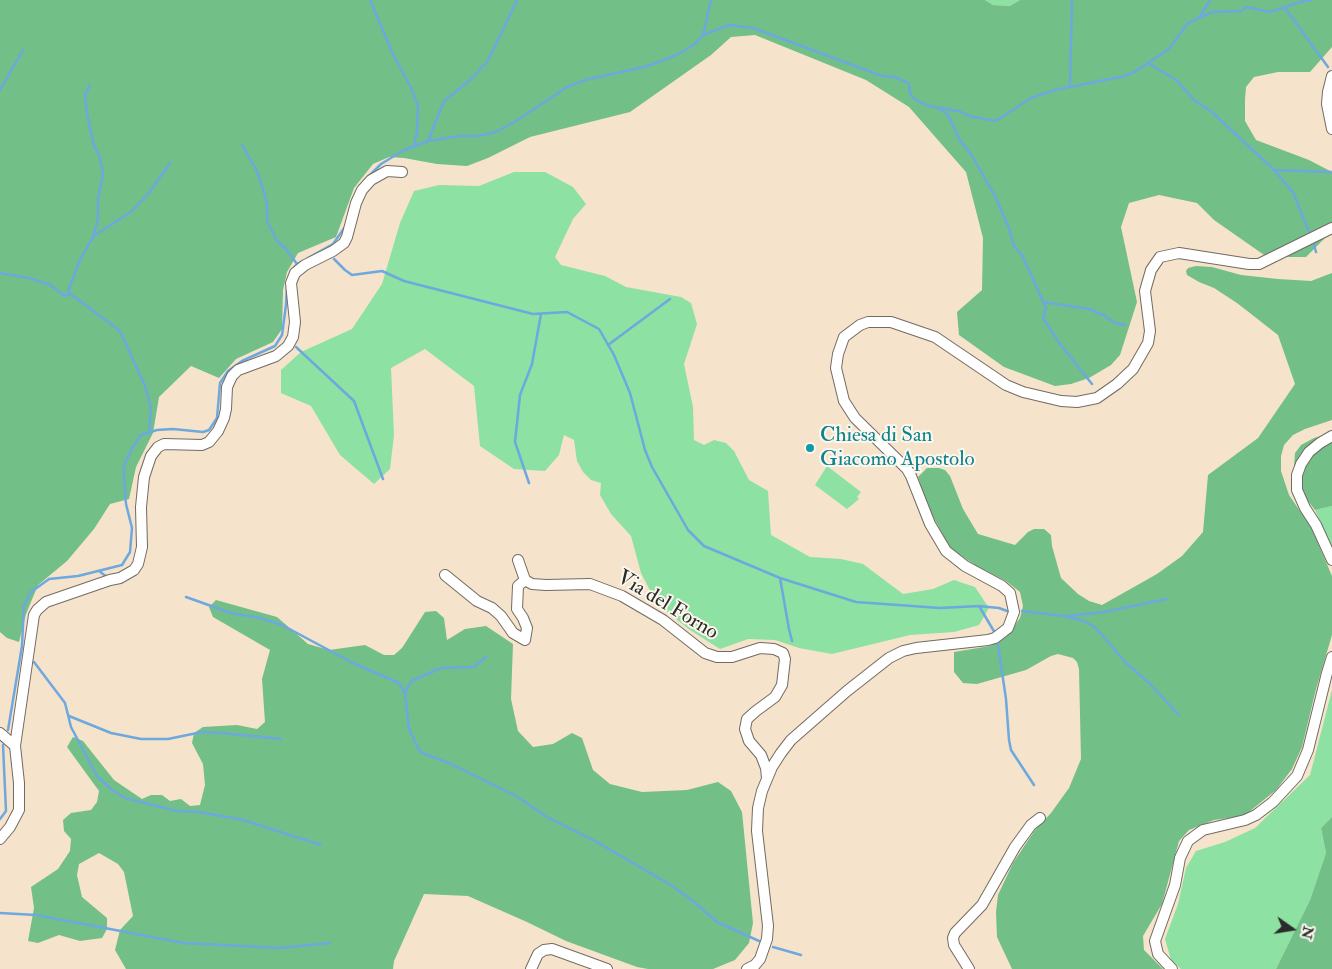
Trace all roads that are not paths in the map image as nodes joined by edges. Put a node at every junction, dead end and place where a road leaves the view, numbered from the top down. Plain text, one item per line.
1 (1332, 76) edge
2 (1332, 129) edge
3 (402, 172) dead end
4 (1332, 228) edge
5 (1332, 436) edge
6 (518, 560) dead end
7 (1332, 560) edge
8 (445, 575) dead end
9 (525, 580) junction
10 (1332, 657) edge
11 (0, 733) edge
12 (15, 746) junction
13 (767, 780) junction
14 (1040, 818) dead end
15 (0, 839) edge
16 (531, 969) edge
17 (607, 969) edge
18 (747, 969) edge
19 (968, 969) edge
20 (1172, 969) edge

1 - 2 street
3 - 12 street
4 - 13 street
5 - 7 street
6 - 9 street
8 - 9 street
9 - 13 street, Via del Forno
10 - 20 street
11 - 12 street
12 - 15 street
13 - 18 street
14 - 19 street
16 - 17 street

